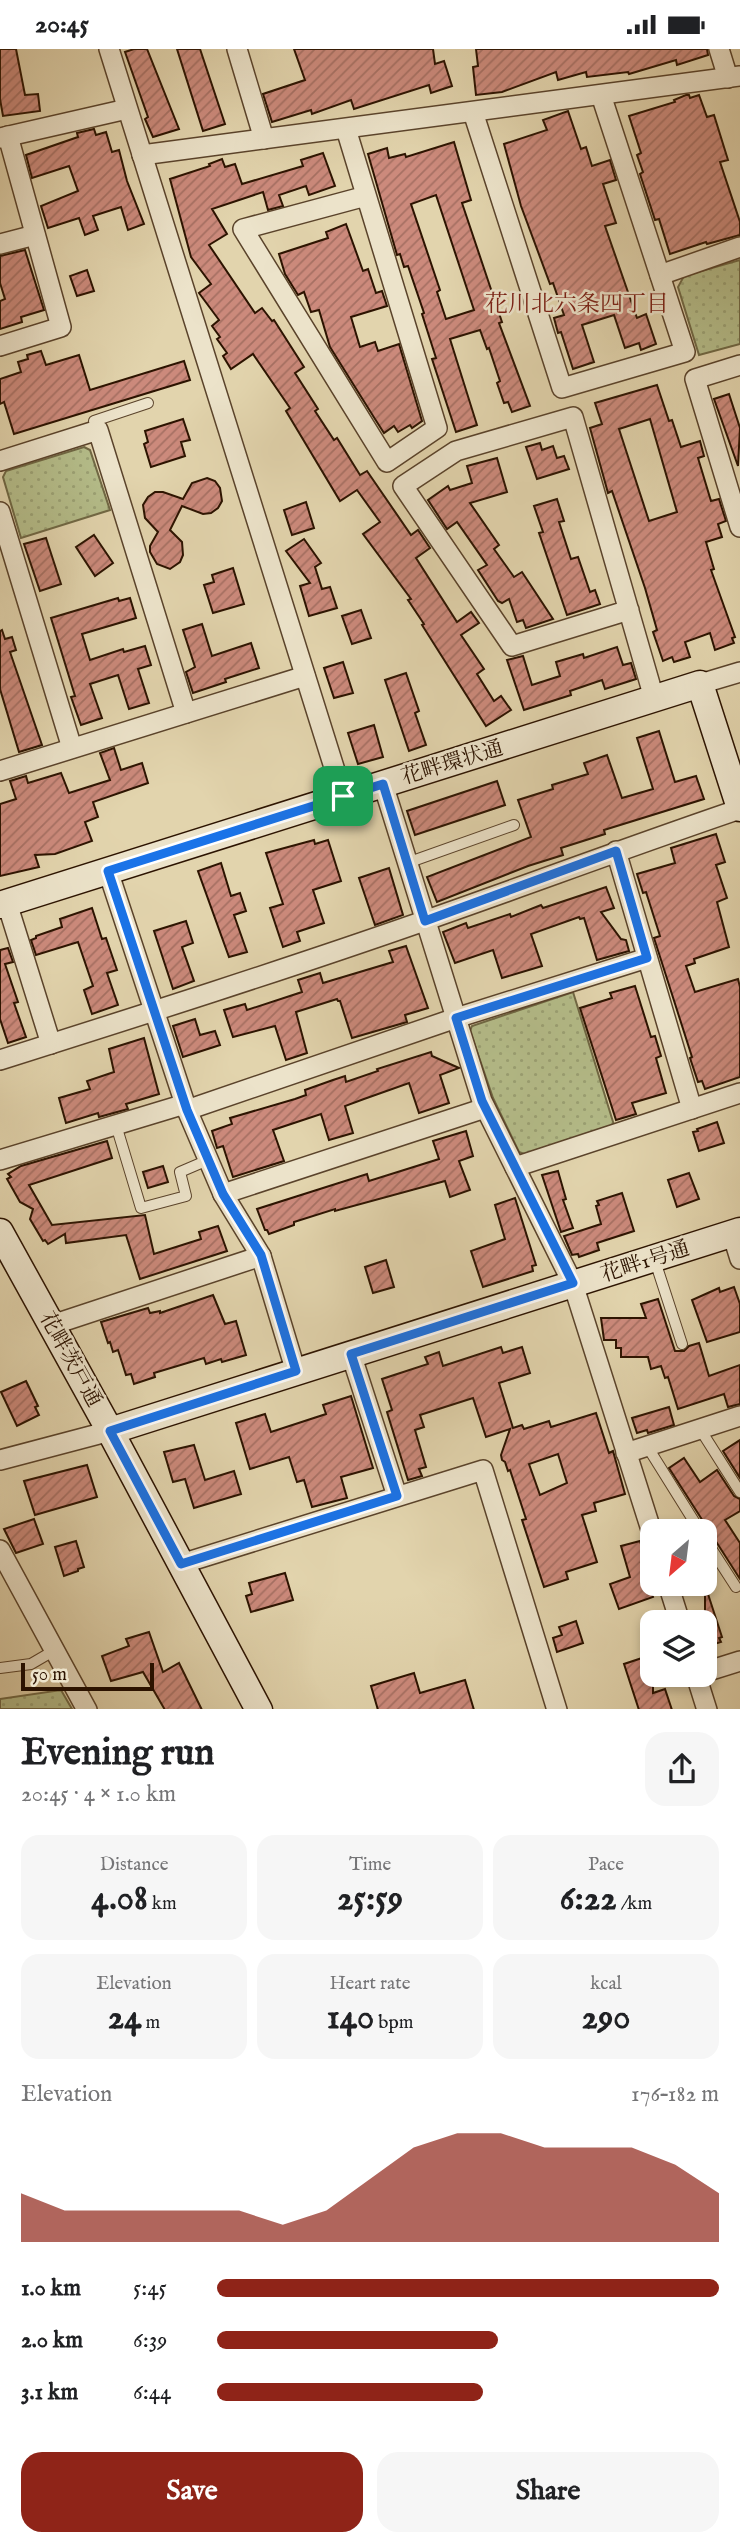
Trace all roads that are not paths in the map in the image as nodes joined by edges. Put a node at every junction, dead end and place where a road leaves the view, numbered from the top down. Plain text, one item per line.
1 (109, 49) edge
2 (237, 49) edge
3 (719, 49) edge
4 (736, 81) edge
5 (601, 95) junction
6 (127, 109) junction
7 (473, 112) junction
8 (346, 129) junction
9 (4, 137) edge
10 (264, 139) junction
11 (142, 155) junction
12 (366, 196) junction
13 (35, 235) junction
14 (0, 244) edge
15 (740, 247) edge
16 (660, 275) junction
17 (0, 346) edge
18 (740, 365) edge
19 (148, 403) dead end
20 (98, 430) junction
21 (0, 461) edge
22 (0, 513) edge
23 (740, 527) edge
24 (629, 610) junction
25 (740, 672) edge
26 (305, 676) junction
27 (700, 684) junction
28 (654, 698) junction
29 (186, 713) junction
30 (72, 748) junction
31 (0, 771) edge
32 (383, 784) junction
33 (343, 796) junction
34 (740, 809) edge
35 (514, 825) dead end
36 (616, 851) junction
37 (407, 863) junction
38 (108, 871) junction
39 (4, 904) edge
40 (425, 921) junction
41 (647, 958) junction
42 (153, 1012) junction
43 (456, 1018) junction
44 (51, 1044) junction
45 (0, 1060) edge
46 (740, 1093) edge
47 (186, 1107) junction
48 (485, 1108) junction
49 (692, 1109) junction
50 (116, 1125) junction
51 (0, 1160) edge
52 (208, 1160) junction
53 (514, 1167) junction
54 (223, 1194) junction
55 (0, 1232) edge
56 (736, 1232) edge
57 (261, 1255) junction
58 (654, 1258) junction
59 (740, 1259) edge
60 (573, 1283) junction
61 (52, 1325) junction
62 (682, 1344) dead end
63 (351, 1354) junction
64 (296, 1371) junction
65 (740, 1416) edge
66 (700, 1429) junction
67 (110, 1431) junction
68 (647, 1446) junction
69 (626, 1453) junction
70 (0, 1460) edge
71 (740, 1492) edge
72 (397, 1496) junction
73 (647, 1519) edge
74 (693, 1519) edge
75 (0, 1550) edge
76 (718, 1559) edge
77 (181, 1564) junction
78 (736, 1587) dead end
79 (55, 1650) junction
80 (740, 1661) edge
81 (0, 1668) edge
82 (717, 1668) edge
83 (700, 1687) edge
84 (86, 1709) edge
85 (258, 1709) edge
86 (557, 1709) edge
87 (707, 1709) edge

1 - 6 street
2 - 10 street
3 - 4 street
4 - 5 street
5 - 7 street
5 - 16 street
6 - 9 street
6 - 11 street
7 - 8 street
7 - 16 street
8 - 10 street
8 - 12 street
9 - 13 street
10 - 11 street
11 - 26 street
12 - 12 street
13 - 14 street
13 - 17 street
15 - 16 street
18 - 23 street
19 - 20 lane
20 - 21 street
20 - 29 street
22 - 30 street
24 - 24 street
24 - 28 street
25 - 27 street
26 - 29 street
26 - 33 street
27 - 28 street, 花畔環状通
27 - 34 street
28 - 32 street, 花畔環状通
29 - 30 street
30 - 31 street
32 - 33 street, 花畔環状通
32 - 37 street
33 - 38 street, 花畔環状通
34 - 36 street
35 - 37 lane
36 - 40 street
36 - 41 street
37 - 40 street
38 - 39 street, 花畔環状通
38 - 42 street
39 - 44 street
40 - 42 street
40 - 43 street
41 - 43 street
41 - 49 street
42 - 44 street
42 - 47 street
43 - 47 street
43 - 48 street
44 - 45 street
46 - 49 street
47 - 50 street
47 - 52 street
48 - 53 street
48 - 54 street
49 - 53 street
50 - 51 street
50 - 52 lane
52 - 54 street
53 - 60 street
54 - 57 street
55 - 61 street, 花畔茨戸通
56 - 58 street, 花畔1号通
56 - 59 street
57 - 61 street
57 - 64 street
58 - 60 street, 花畔1号通
58 - 62 lane
60 - 63 street, 花畔1号通
60 - 69 street
61 - 67 street, 花畔茨戸通
63 - 64 street, 花畔1号通
63 - 72 street
64 - 67 street, 花畔1号通
65 - 66 street
66 - 68 street
66 - 71 lane
67 - 70 street
67 - 77 street, 花畔茨戸通
68 - 69 street
68 - 74 lane
69 - 73 street
72 - 77 street
72 - 86 street
75 - 79 street
76 - 78 lane
77 - 85 street, 花畔茨戸通
79 - 81 lane
79 - 84 street
80 - 82 street
83 - 87 street

